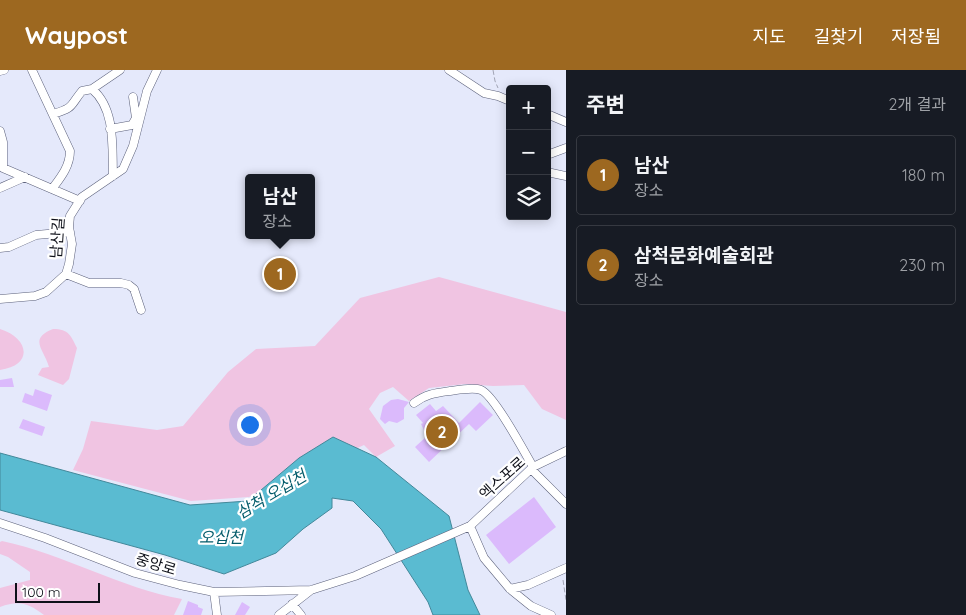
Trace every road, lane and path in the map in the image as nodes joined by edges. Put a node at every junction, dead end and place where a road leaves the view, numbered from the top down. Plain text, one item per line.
1 (4, 70) edge
2 (32, 70) edge
3 (120, 70) edge
4 (157, 70) edge
5 (449, 70) edge
6 (493, 70) edge
7 (0, 71) edge
8 (92, 89) junction
9 (500, 96) junction
10 (133, 97) dead end
11 (506, 99) edge
12 (53, 114) junction
13 (551, 116) edge
14 (138, 120) junction
15 (566, 122) edge
16 (110, 129) junction
17 (0, 131) edge
18 (566, 148) edge
19 (551, 154) edge
20 (551, 173) edge
21 (114, 176) junction
22 (566, 176) edge
23 (24, 177) junction
24 (0, 188) edge
25 (52, 189) junction
26 (80, 201) junction
27 (70, 232) junction
28 (0, 248) edge
29 (66, 274) junction
30 (0, 299) edge
31 (141, 310) dead end
32 (414, 403) dead end
33 (566, 451) edge
34 (532, 468) junction
35 (566, 504) edge
36 (0, 523) edge
37 (470, 526) junction
38 (566, 568) edge
39 (563, 580) dead end
40 (510, 589) junction
41 (311, 590) junction
42 (214, 592) junction
43 (566, 600) edge
44 (292, 604) junction
45 (217, 615) edge
46 (279, 615) edge
47 (301, 615) edge
48 (551, 615) edge

1 - 7 street
2 - 12 street
3 - 8 street
4 - 14 street, 남산길
5 - 9 street
6 - 9 path
8 - 12 street
8 - 16 street
9 - 11 street
10 - 14 street
12 - 25 street
13 - 15 street
14 - 16 street
14 - 21 street, 남산길
16 - 21 street
17 - 23 street
18 - 19 street
20 - 22 street
21 - 26 street, 남산길
23 - 24 street
23 - 25 street
25 - 26 street
26 - 27 street, 남산길
27 - 28 street
27 - 29 street, 남산길
29 - 30 street, 남산길
29 - 31 street
32 - 34 street
33 - 34 street, 엑스포로
34 - 35 street
34 - 37 street, 엑스포로
36 - 42 street, 중앙로
37 - 40 street
37 - 41 street, 엑스포로
38 - 40 street
39 - 43 path
40 - 48 street
41 - 42 street, 중앙로
41 - 44 street
42 - 45 street
44 - 46 street
44 - 47 street

